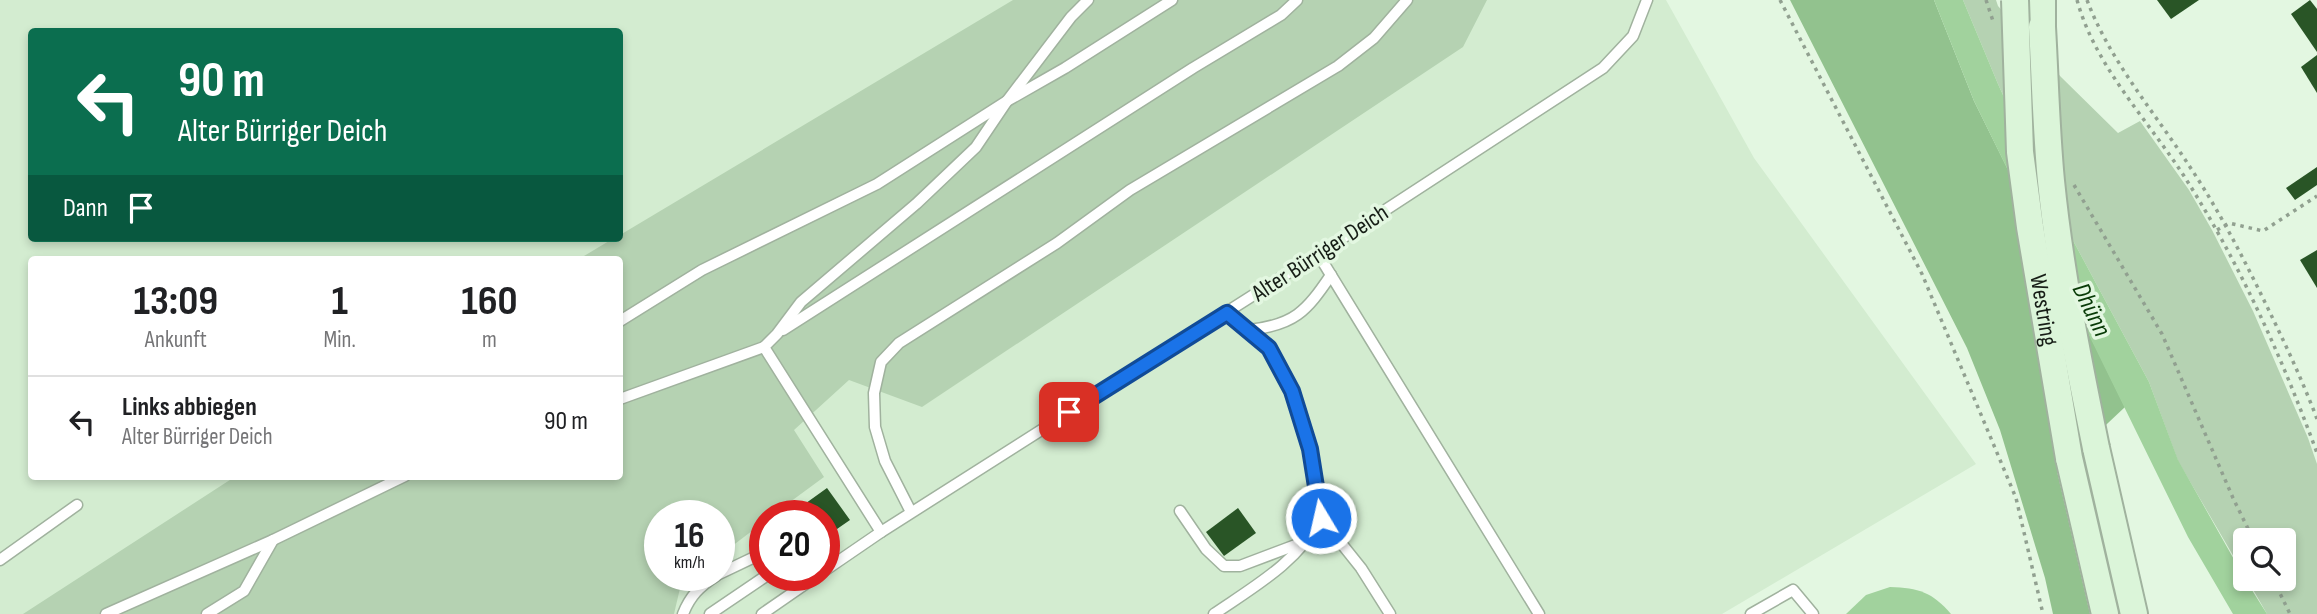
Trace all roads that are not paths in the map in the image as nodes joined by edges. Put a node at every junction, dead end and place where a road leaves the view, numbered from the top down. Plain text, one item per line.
1 (1088, 0) edge
2 (1172, 0) edge
3 (1297, 0) edge
4 (1407, 0) edge
5 (1647, 0) edge
6 (2015, 0) edge
7 (2042, 0) edge
8 (1007, 101) junction
9 (1318, 254) junction
10 (1331, 275) junction
11 (1227, 313) junction
12 (623, 319) edge
13 (1249, 330) junction
14 (777, 334) junction
15 (764, 347) junction
16 (623, 398) edge
17 (396, 480) edge
18 (77, 505) dead end
19 (1180, 511) dead end
20 (911, 513) junction
21 (1321, 518) junction
22 (881, 532) junction
23 (273, 540) junction
24 (1309, 540) junction
25 (845, 557) junction
26 (840, 558) edge
27 (0, 560) edge
28 (840, 560) edge
29 (749, 588) edge
30 (696, 591) edge
31 (795, 591) edge
32 (106, 614) edge
33 (206, 614) edge
34 (683, 614) edge
35 (710, 614) edge
36 (762, 614) edge
37 (1214, 614) edge
38 (1390, 614) edge
39 (1539, 614) edge
40 (1751, 614) edge
41 (1812, 614) edge
42 (2105, 614) edge
43 (2134, 614) edge

1 - 8 lane
2 - 8 lane
3 - 14 lane
4 - 20 lane
5 - 9 lane, Alter Bürriger Deich
6 - 42 main road, Westring, bridge
7 - 43 main road, bridge
8 - 12 lane
8 - 14 lane
9 - 10 lane
9 - 11 lane, Alter Bürriger Deich
10 - 13 lane
10 - 39 lane
11 - 13 lane
11 - 20 lane, Alter Bürriger Deich
13 - 21 lane
14 - 15 lane
15 - 16 lane
15 - 22 lane
17 - 23 lane
18 - 27 lane
19 - 24 lane
20 - 22 lane, Alter Bürriger Deich
21 - 24 lane
21 - 38 lane
22 - 25 lane, Alter Bürriger Deich
23 - 32 lane
23 - 33 lane
24 - 37 lane
25 - 26 lane
25 - 28 lane, Alter Bürriger Deich
29 - 35 lane
30 - 34 lane
31 - 36 lane
40 - 41 lane

